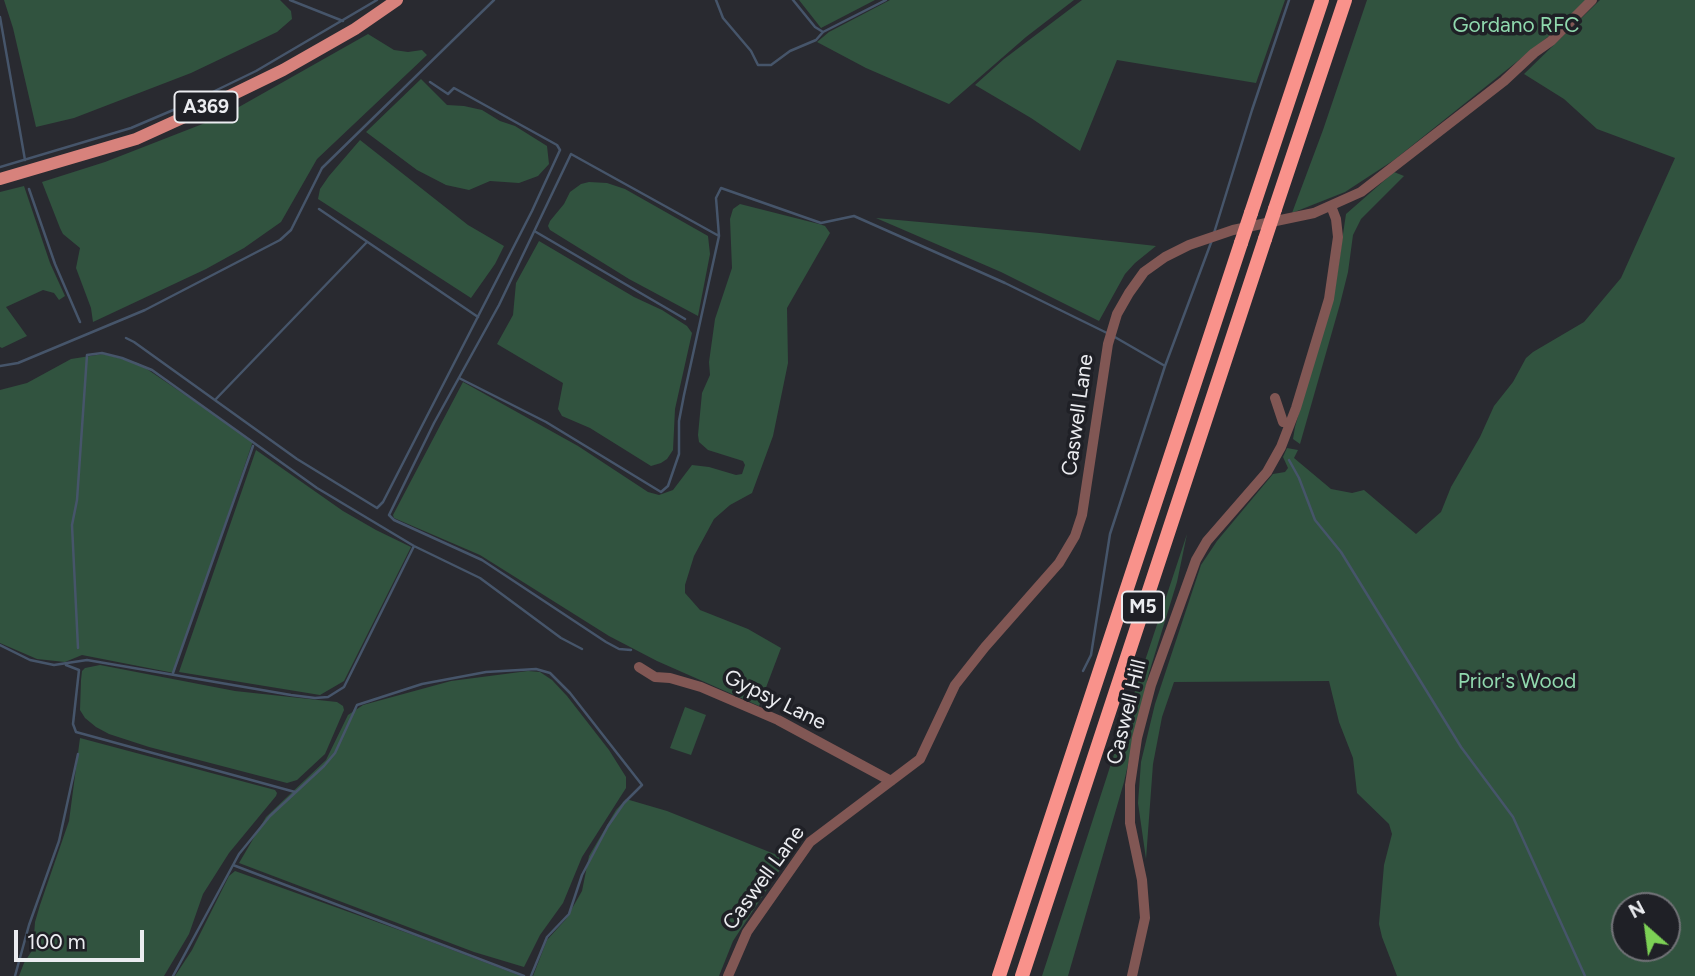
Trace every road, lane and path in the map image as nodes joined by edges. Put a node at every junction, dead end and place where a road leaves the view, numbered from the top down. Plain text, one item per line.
1 (397, 0) edge
2 (1322, 0) edge
3 (1345, 0) edge
4 (1592, 0) edge
5 (0, 179) edge
6 (1331, 206) junction
7 (1296, 408) junction
8 (1283, 422) dead end
9 (639, 667) dead end
10 (891, 781) junction
11 (728, 976) edge
12 (999, 976) edge
13 (1022, 976) edge
14 (1132, 976) edge

1 - 5 main road, A369
2 - 12 highway, M5, bridge
3 - 13 highway, M5, bridge
4 - 6 street, Caswell Lane
6 - 7 street, Caswell Hill
6 - 10 street, Caswell Lane
7 - 8 street
7 - 14 street, Caswell Hill
9 - 10 street, Gypsy Lane
10 - 11 street, Caswell Lane

